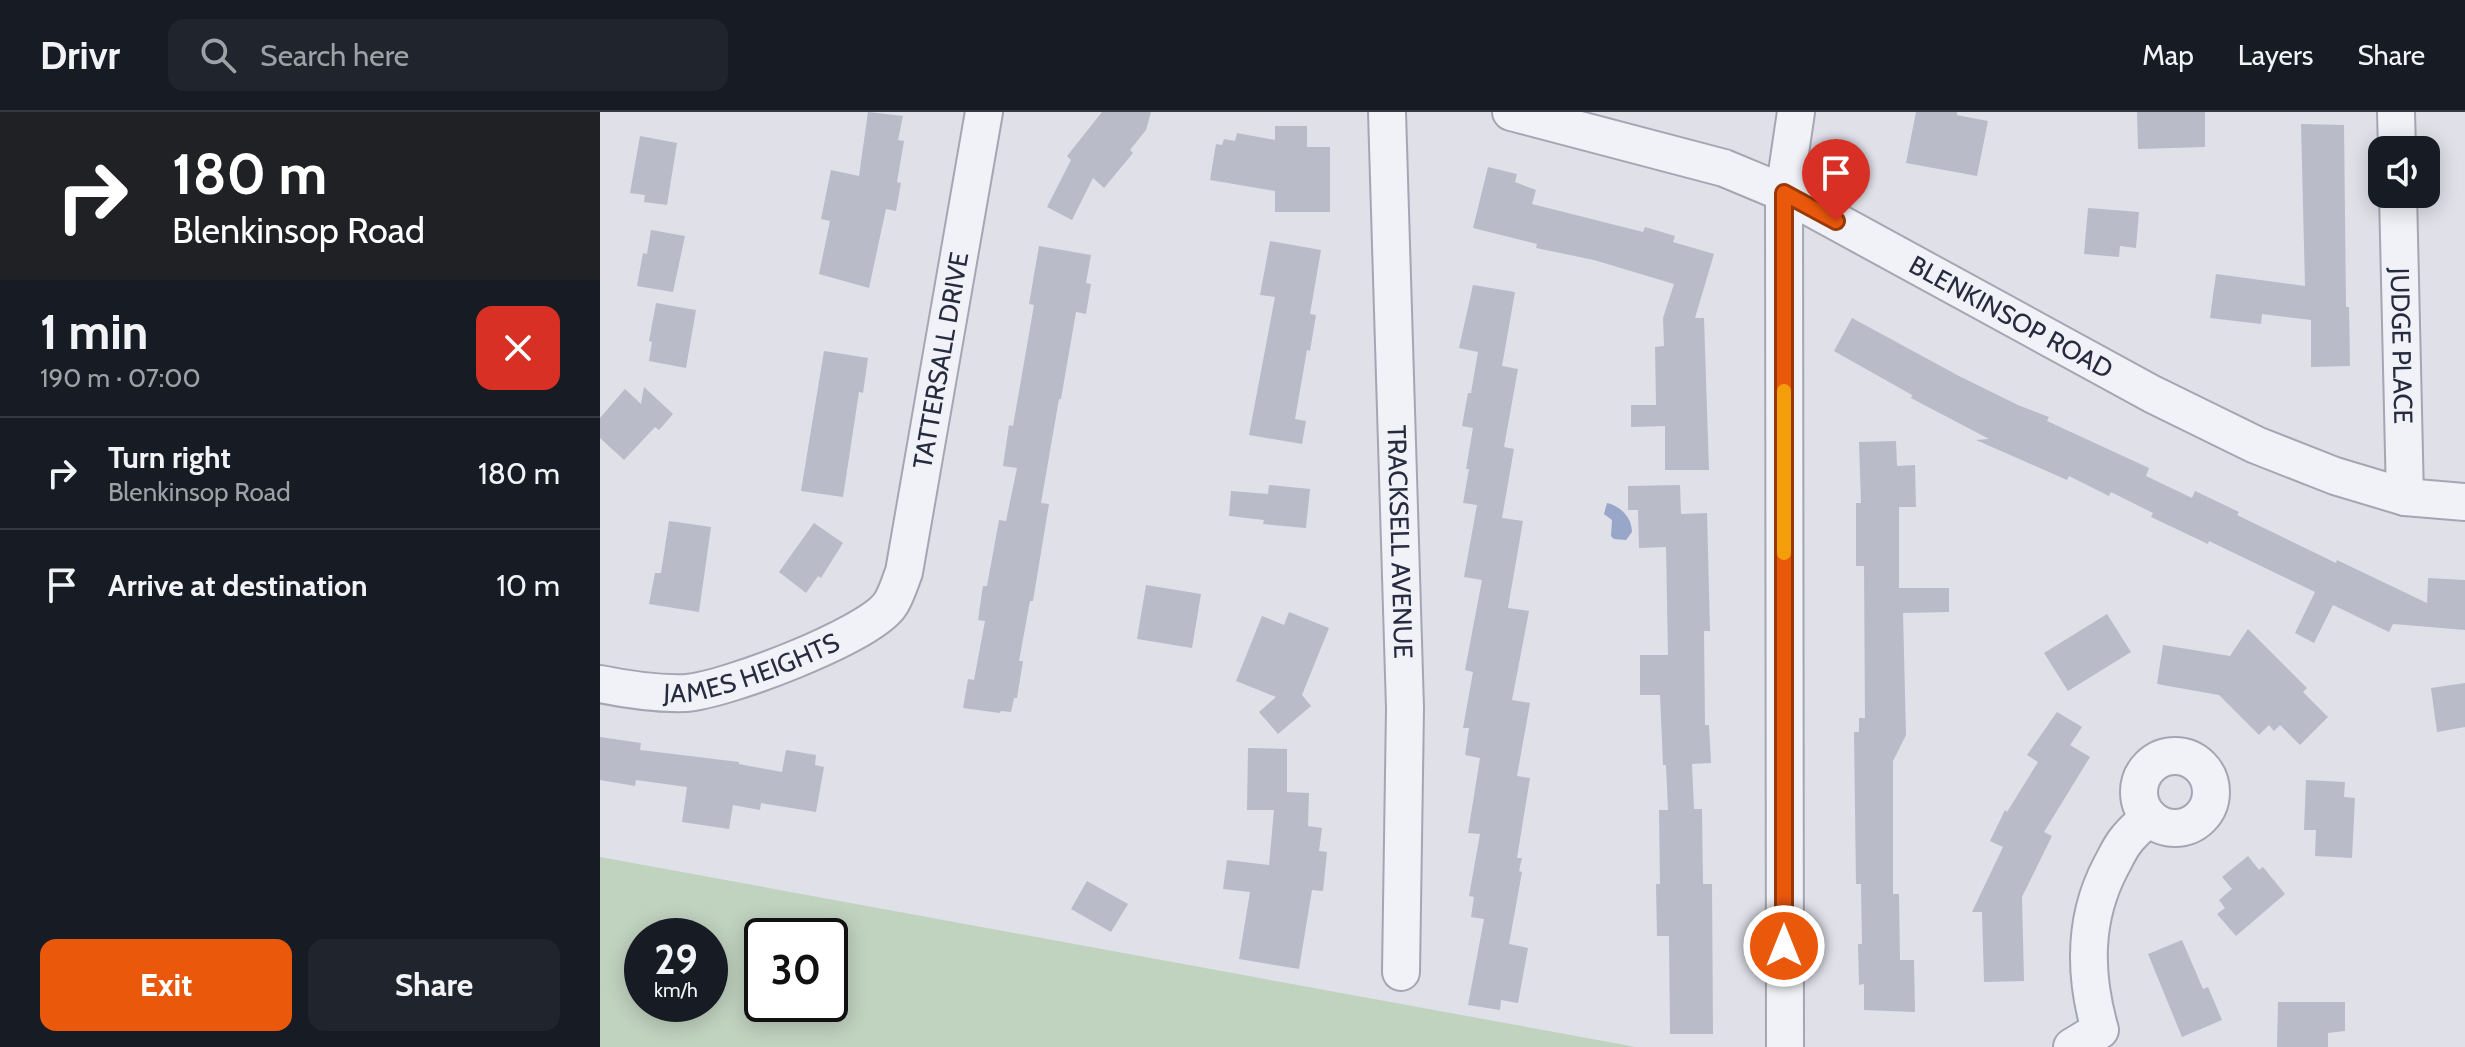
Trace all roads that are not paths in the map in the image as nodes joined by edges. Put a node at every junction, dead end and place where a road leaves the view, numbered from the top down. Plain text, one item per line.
1 (984, 112) edge
2 (1387, 112) edge
3 (1511, 112) edge
4 (1796, 112) edge
5 (2396, 112) edge
6 (2397, 136) edge
7 (1784, 193) junction
8 (2398, 208) edge
9 (2405, 497) junction
10 (2465, 502) edge
11 (889, 606) joint
12 (600, 684) edge
13 (2149, 817) dead end
14 (1401, 972) dead end
15 (2094, 1041) edge
16 (1785, 1047) edge

1 - 11 street, TATTERSALL DRIVE
2 - 14 street, TRACKSELL AVENUE
3 - 7 street, BLENKINSOP ROAD
4 - 7 street
5 - 6 street
7 - 9 street, BLENKINSOP ROAD
7 - 16 street
8 - 9 street, JUDGE PLACE
9 - 10 street, BLENKINSOP ROAD
11 - 12 street, JAMES HEIGHTS
13 - 15 street

